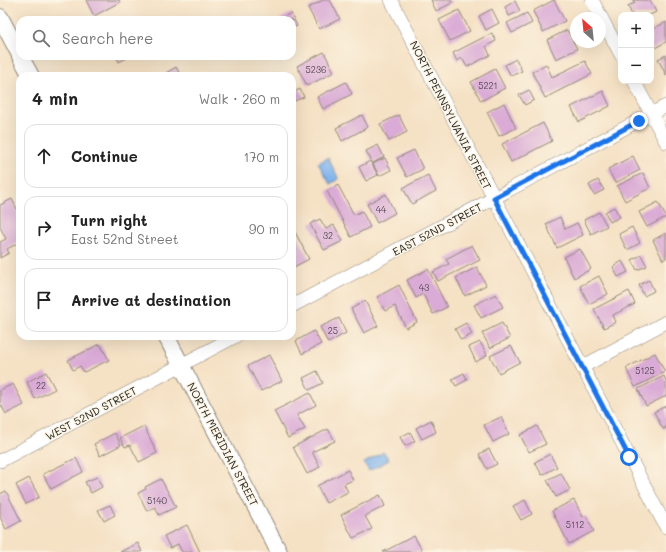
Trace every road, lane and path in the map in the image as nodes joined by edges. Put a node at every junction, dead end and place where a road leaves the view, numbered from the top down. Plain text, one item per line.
1 (391, 0) edge
2 (592, 0) edge
3 (0, 17) edge
4 (16, 48) edge
5 (618, 49) edge
6 (22, 60) edge
7 (29, 72) edge
8 (636, 84) edge
9 (666, 106) edge
10 (652, 114) junction
11 (666, 142) edge
12 (494, 198) junction
13 (296, 304) edge
14 (666, 322) edge
15 (168, 340) edge
16 (228, 340) edge
17 (181, 365) junction
18 (582, 367) junction
19 (0, 462) edge
20 (666, 527) edge
21 (279, 552) edge

1 - 12 street, NORTH PENNSYLVANIA STREET
2 - 5 street
3 - 4 main road
6 - 7 main road
8 - 10 street
9 - 10 street, EAST 52ND STREET
10 - 11 street
10 - 12 street, EAST 52ND STREET
12 - 13 street, EAST 52ND STREET
12 - 18 street, NORTH PENNSYLVANIA STREET
14 - 18 street
15 - 17 main road, NORTH MERIDIAN STREET
16 - 17 street
17 - 19 street, WEST 52ND STREET
17 - 21 main road, NORTH MERIDIAN STREET
18 - 20 street, NORTH PENNSYLVANIA STREET

